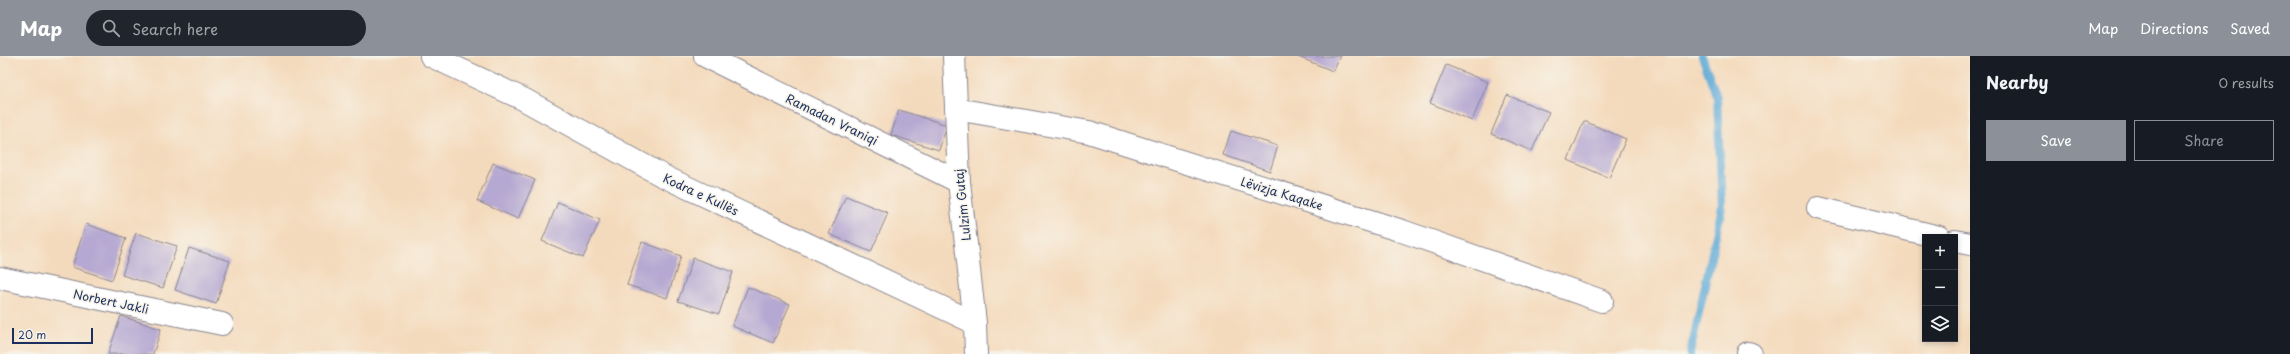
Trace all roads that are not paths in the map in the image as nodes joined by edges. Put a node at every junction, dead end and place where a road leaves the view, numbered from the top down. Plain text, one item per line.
1 (431, 56) edge
2 (705, 56) edge
3 (954, 56) edge
4 (956, 109) junction
5 (959, 182) junction
6 (1818, 208) dead end
7 (1926, 234) edge
8 (1958, 242) edge
9 (1970, 244) edge
10 (0, 278) edge
11 (1602, 301) dead end
12 (975, 323) junction
13 (222, 324) dead end
14 (976, 354) edge

1 - 12 street, Kodra e Kullës
2 - 5 street, Ramadan Vraniqi
3 - 4 street, Lulzim Gutaj
4 - 5 street, Lulzim Gutaj
4 - 11 street, Lëvizja Kaqake
5 - 12 street, Lulzim Gutaj
6 - 7 street
8 - 9 street
10 - 13 street, Norbert Jakli
12 - 14 street, Lulzim Gutaj

